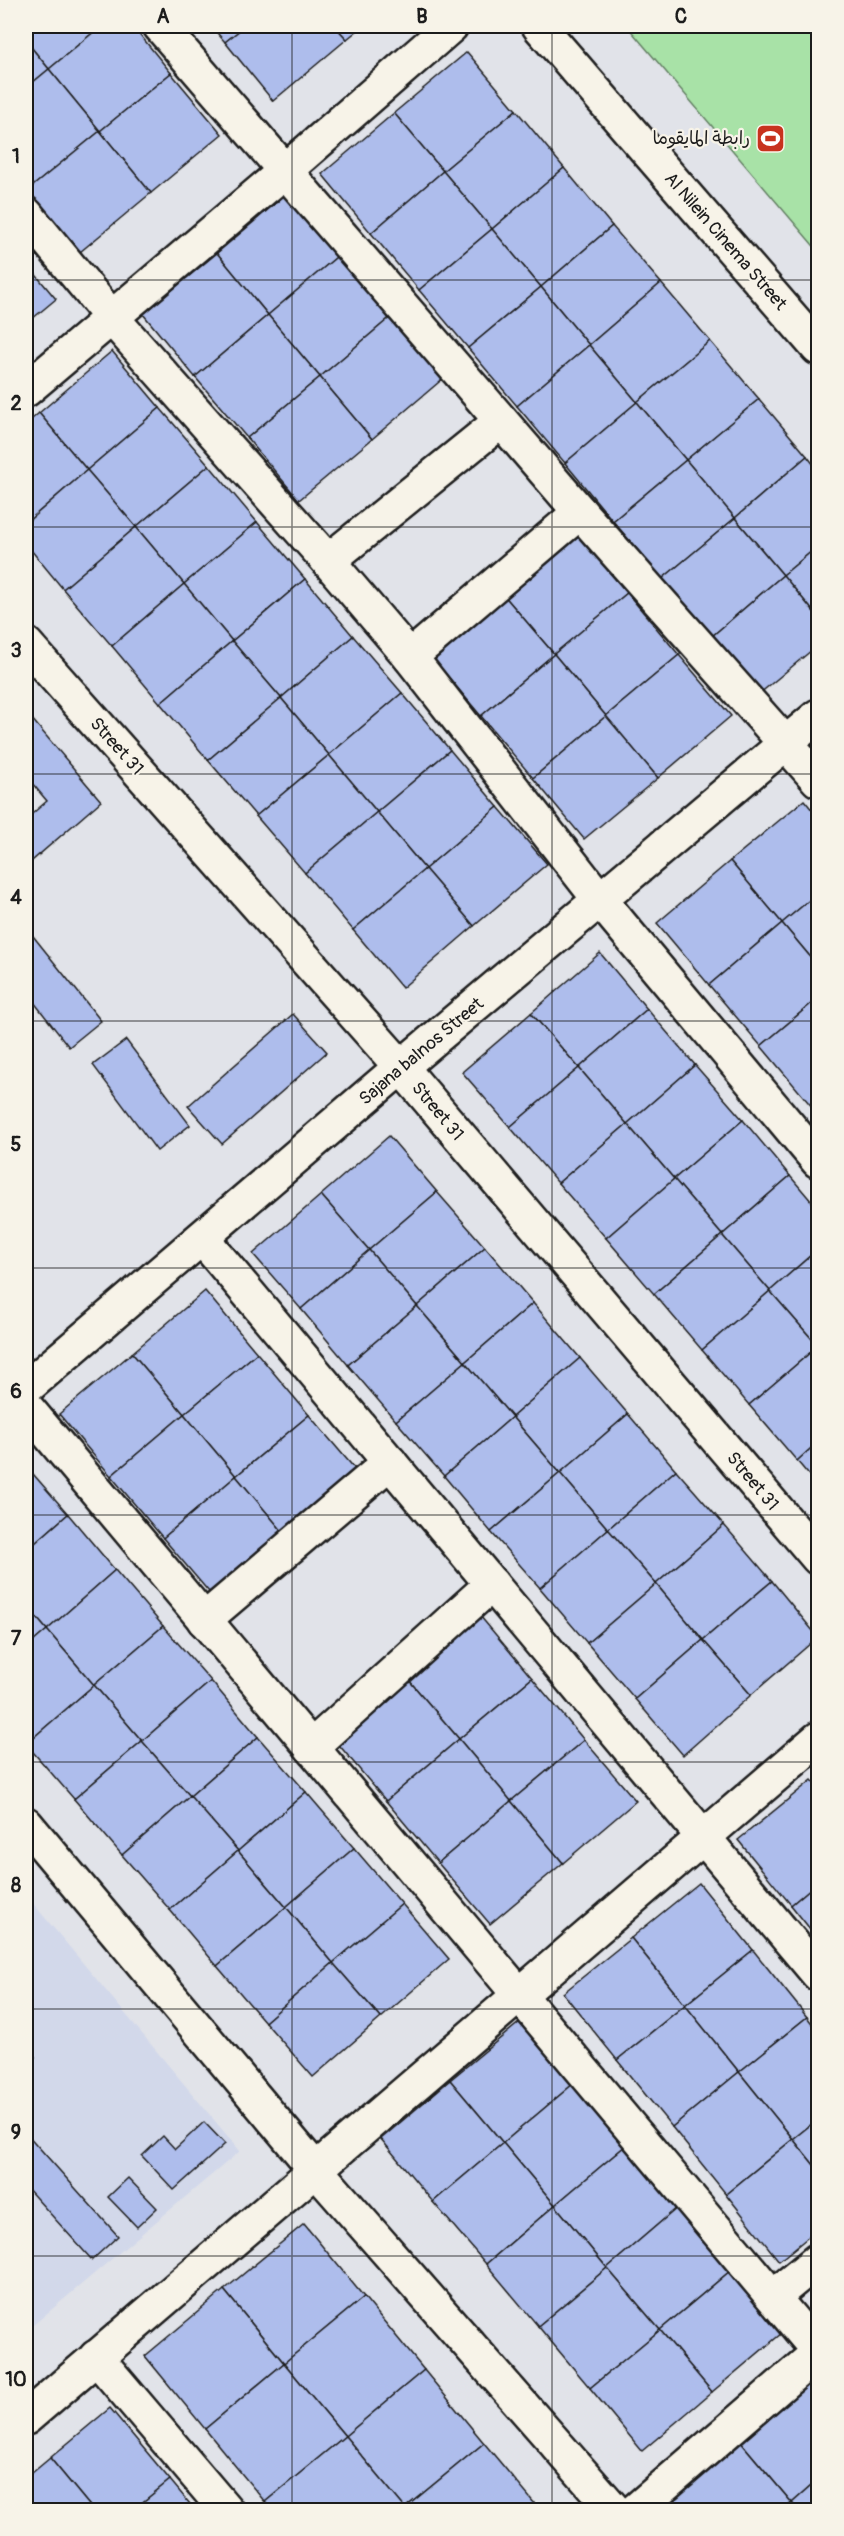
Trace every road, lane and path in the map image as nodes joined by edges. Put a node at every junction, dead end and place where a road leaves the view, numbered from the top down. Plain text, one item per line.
1 (160, 26) edge
2 (451, 26) edge
3 (539, 26) edge
4 (286, 170) junction
5 (26, 214) edge
6 (112, 318) junction
7 (819, 348) edge
8 (26, 390) edge
9 (501, 421) junction
10 (580, 512) junction
11 (328, 561) junction
12 (26, 644) edge
13 (410, 657) junction
14 (819, 716) edge
15 (787, 742) junction
16 (819, 780) edge
17 (600, 900) junction
18 (400, 1067) junction
19 (813, 1143) edge
20 (202, 1238) junction
21 (26, 1388) edge
22 (26, 1407) edge
23 (390, 1462) junction
24 (819, 1558) edge
25 (492, 1584) junction
26 (204, 1620) junction
27 (819, 1739) edge
28 (311, 1747) junction
29 (26, 1824) edge
30 (703, 1836) junction
31 (819, 1974) edge
32 (519, 1995) junction
33 (315, 2169) junction
34 (819, 2260) edge
35 (773, 2297) junction
36 (819, 2352) edge
37 (96, 2357) junction
38 (26, 2418) edge
39 (226, 2511) edge
40 (615, 2511) edge
41 (636, 2511) edge

1 - 4 street
2 - 4 street
3 - 7 street, Al Nilein Cinema Street
4 - 6 street
4 - 9 street
5 - 6 street
6 - 8 street
6 - 11 street
9 - 10 street
9 - 11 street
10 - 13 street
10 - 15 street
11 - 13 street
12 - 18 street, Street 31
13 - 17 street
14 - 15 street, Sajana balnos Street
15 - 16 street
15 - 17 street, Sajana balnos Street
17 - 18 street, Sajana balnos Street
17 - 19 street
18 - 20 street, Sajana balnos Street
18 - 24 street, Street 31
20 - 21 street, Sajana balnos Street
20 - 23 street
22 - 26 street
23 - 25 street
23 - 26 street
25 - 28 street
25 - 30 street
26 - 28 street
27 - 30 street
28 - 32 street
29 - 33 street
30 - 31 street
30 - 32 street
32 - 33 street
32 - 35 street
33 - 37 street
33 - 40 street
34 - 35 street
35 - 36 street
36 - 41 street
37 - 38 street
37 - 39 street

